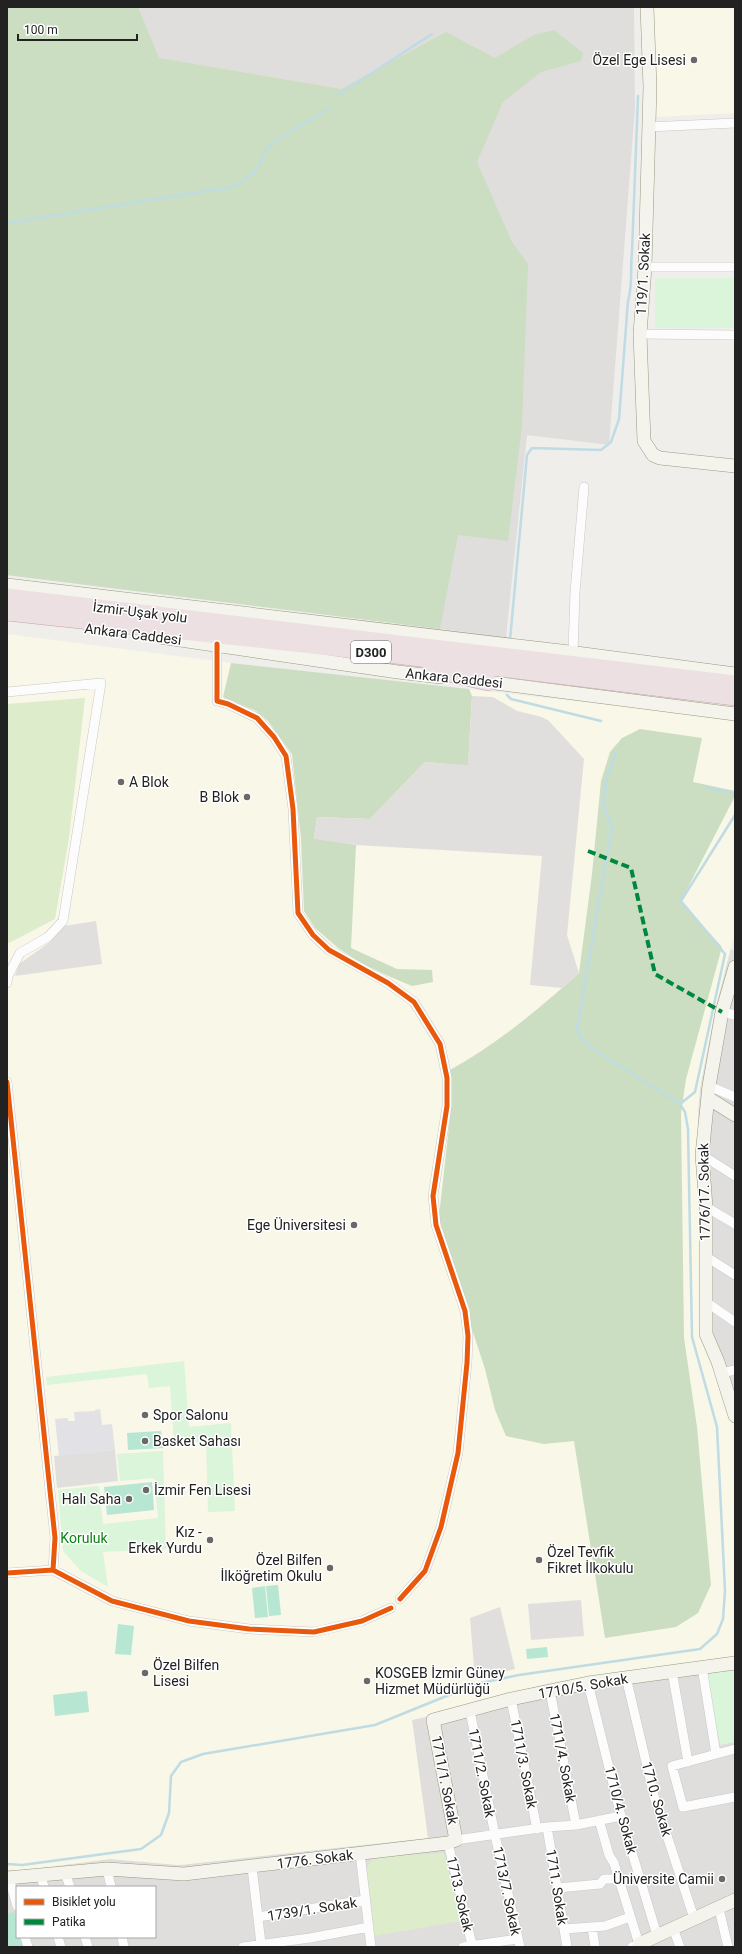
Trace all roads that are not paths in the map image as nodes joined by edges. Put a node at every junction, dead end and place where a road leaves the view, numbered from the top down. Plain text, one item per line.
1 (647, 7) edge
2 (735, 123) edge
3 (648, 127) junction
4 (645, 267) junction
5 (735, 267) edge
6 (640, 334) junction
7 (735, 335) edge
8 (735, 466) edge
9 (584, 487) dead end
10 (7, 585) edge
11 (7, 597) edge
12 (7, 612) edge
13 (7, 620) edge
14 (344, 624) junction
15 (274, 628) junction
16 (217, 644) junction
17 (339, 648) junction
18 (573, 652) junction
19 (735, 674) edge
20 (488, 682) junction
21 (735, 684) edge
22 (7, 692) edge
23 (735, 697) edge
24 (735, 714) edge
25 (735, 967) edge
26 (7, 983) edge
27 (722, 1012) junction
28 (735, 1015) edge
29 (7, 1082) edge
30 (708, 1092) junction
31 (735, 1097) edge
32 (735, 1115) edge
33 (702, 1155) junction
34 (735, 1176) edge
35 (706, 1208) junction
36 (735, 1224) edge
37 (705, 1256) junction
38 (735, 1275) edge
39 (706, 1302) junction
40 (735, 1322) edge
41 (735, 1370) edge
42 (721, 1373) junction
43 (735, 1416) edge
44 (53, 1570) junction
45 (7, 1573) edge
46 (400, 1599) dead end
47 (390, 1608) dead end
48 (735, 1663) edge
49 (702, 1667) junction
50 (672, 1671) junction
51 (626, 1677) junction
52 (588, 1683) junction
53 (550, 1691) junction
54 (512, 1699) junction
55 (470, 1710) junction
56 (433, 1720) joint
57 (735, 1749) edge
58 (716, 1754) junction
59 (688, 1762) junction
60 (735, 1797) edge
61 (621, 1816) junction
62 (599, 1820) junction
63 (576, 1825) junction
64 (547, 1827) junction
65 (537, 1829) junction
66 (495, 1835) junction
67 (452, 1841) junction
68 (360, 1853) junction
69 (252, 1867) junction
70 (107, 1869) junction
71 (65, 1873) junction
72 (8, 1878) edge
73 (617, 1879) junction
74 (43, 1882) edge
75 (70, 1886) edge
76 (111, 1886) edge
77 (558, 1888) junction
78 (365, 1900) junction
79 (735, 1900) edge
80 (16, 1903) edge
81 (714, 1909) junction
82 (258, 1917) junction
83 (630, 1917) junction
84 (694, 1918) junction
85 (369, 1927) junction
86 (592, 1927) junction
87 (673, 1928) junction
88 (564, 1930) junction
89 (657, 1935) junction
90 (518, 1943) edge
91 (261, 1944) junction
92 (468, 1946) edge
93 (637, 1946) edge
94 (243, 1947) edge
95 (371, 1947) edge
96 (567, 1947) edge
97 (595, 1947) edge
98 (680, 1947) edge
99 (728, 1947) edge

1 - 3 street, 119/1. Sokak
2 - 3 street
3 - 4 street, 119/1. Sokak
4 - 5 street
4 - 6 street, 119/1. Sokak
6 - 7 street
6 - 8 street, 119/1. Sokak
9 - 18 street
10 - 14 street
11 - 15 highway, İzmir-Uşak yolu / D300
12 - 17 highway, Ankara Caddesi / D300
13 - 16 street, Ankara Caddesi
14 - 15 highway
14 - 18 street
15 - 21 highway, Ankara Caddesi / D300
16 - 20 street, Ankara Caddesi
16 - 46 street
17 - 20 highway
17 - 23 highway, Ankara Caddesi / D300
18 - 19 street
20 - 24 street, Ankara Caddesi
22 - 26 street
25 - 27 street, 1776/17. Sokak
27 - 28 street
27 - 30 street, 1776/17. Sokak
29 - 44 street
30 - 31 street
30 - 32 street
30 - 33 street, 1776/17. Sokak
33 - 34 street
33 - 35 street, 1776/17. Sokak
35 - 36 street
35 - 37 street, 1776/17. Sokak
37 - 38 street
37 - 39 street, 1776/17. Sokak
39 - 40 street
39 - 42 street, 1776/17. Sokak
41 - 42 street
42 - 43 street, 1776/17. Sokak
44 - 45 street
44 - 47 street
48 - 49 street, 1710/5. Sokak
49 - 50 street, 1710/5. Sokak
49 - 58 street
50 - 51 street, 1710/5. Sokak
50 - 59 street
51 - 52 street, 1710/5. Sokak
51 - 84 street, 1710. Sokak
52 - 53 street, 1710/5. Sokak
52 - 61 street, 1710/4. Sokak
53 - 54 street, 1710/5. Sokak
53 - 63 street, 1711/4. Sokak
54 - 55 street, 1710/5. Sokak
54 - 65 street, 1711/3. Sokak
55 - 56 street, 1710/5. Sokak
55 - 66 street, 1711/2. Sokak
56 - 67 street, 1711/1. Sokak
57 - 58 street
58 - 59 street
59 - 60 street
61 - 62 street, 1776. Sokak
61 - 89 street, 1710/4. Sokak
62 - 63 street, 1776. Sokak
62 - 73 street
63 - 64 street, 1776. Sokak
64 - 65 street, 1776. Sokak
64 - 77 street, 1711. Sokak
65 - 66 street, 1776. Sokak
66 - 67 street, 1776. Sokak
66 - 90 street, 1713/7. Sokak
67 - 68 street, 1776. Sokak
67 - 92 street, 1713. Sokak
68 - 69 street, 1776. Sokak
68 - 78 street
69 - 70 street, 1776. Sokak
69 - 82 street
70 - 71 street, 1776. Sokak
70 - 76 street
71 - 74 street, 1776. Sokak
71 - 75 street
72 - 74 street, 1776. Sokak
72 - 80 street
73 - 77 street
73 - 83 street
77 - 88 street, 1711. Sokak
78 - 82 street, 1739/1. Sokak
78 - 85 street
79 - 81 street
81 - 84 street
81 - 99 street
82 - 91 street
83 - 86 street
83 - 93 street
84 - 87 street
85 - 91 street
85 - 95 street
86 - 88 street
86 - 97 street
87 - 89 street
87 - 98 street
88 - 96 street, 1711. Sokak
89 - 93 street
90 - 92 street
91 - 94 street

